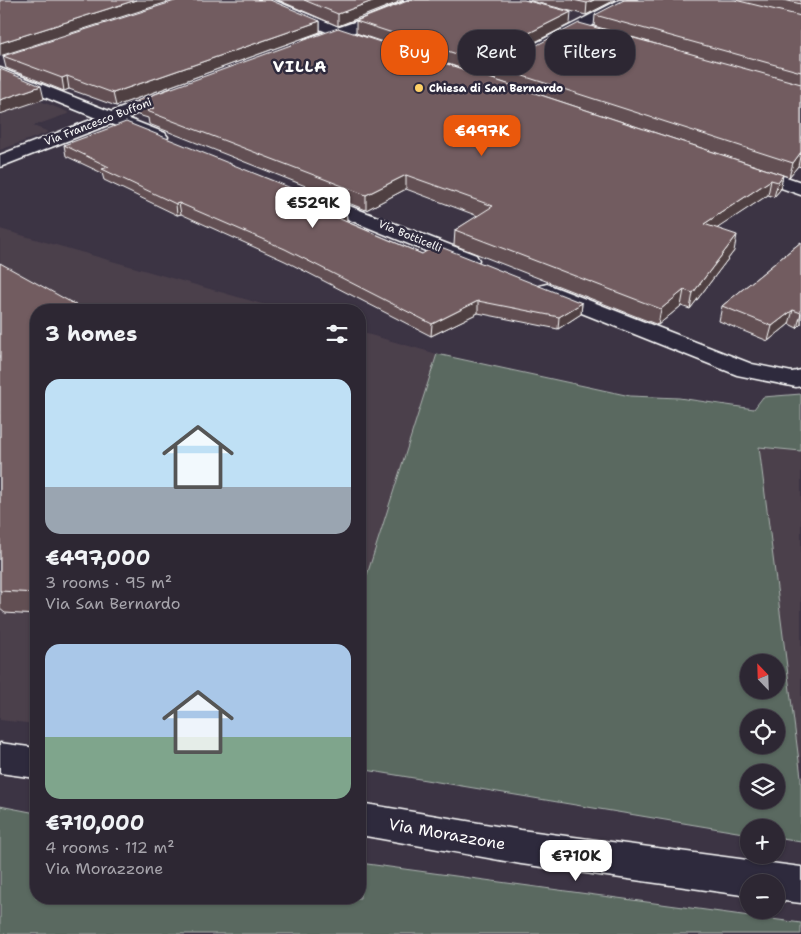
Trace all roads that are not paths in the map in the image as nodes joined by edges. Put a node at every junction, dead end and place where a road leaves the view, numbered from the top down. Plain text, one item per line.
1 (261, 0) edge
2 (421, 0) edge
3 (630, 0) edge
4 (337, 33) junction
5 (377, 47) edge
6 (294, 48) edge
7 (3, 65) edge
8 (462, 75) edge
9 (477, 80) junction
10 (495, 86) edge
11 (183, 90) edge
12 (110, 117) junction
13 (174, 143) edge
14 (0, 160) edge
15 (726, 162) edge
16 (801, 189) edge
17 (294, 190) edge
18 (488, 268) edge
19 (525, 282) edge
20 (798, 378) edge
21 (0, 758) edge
22 (30, 762) edge
23 (366, 820) edge
24 (801, 885) edge

1 - 4 street
2 - 4 street
3 - 9 street
4 - 5 street
4 - 6 street
7 - 12 street
8 - 9 street
9 - 10 street
11 - 12 street, Via Francesco Buffoni
12 - 13 street
12 - 14 street, Via Francesco Buffoni
15 - 16 street
17 - 18 street, Via Botticelli
19 - 20 street
21 - 22 street
23 - 24 street, Via Morazzone

